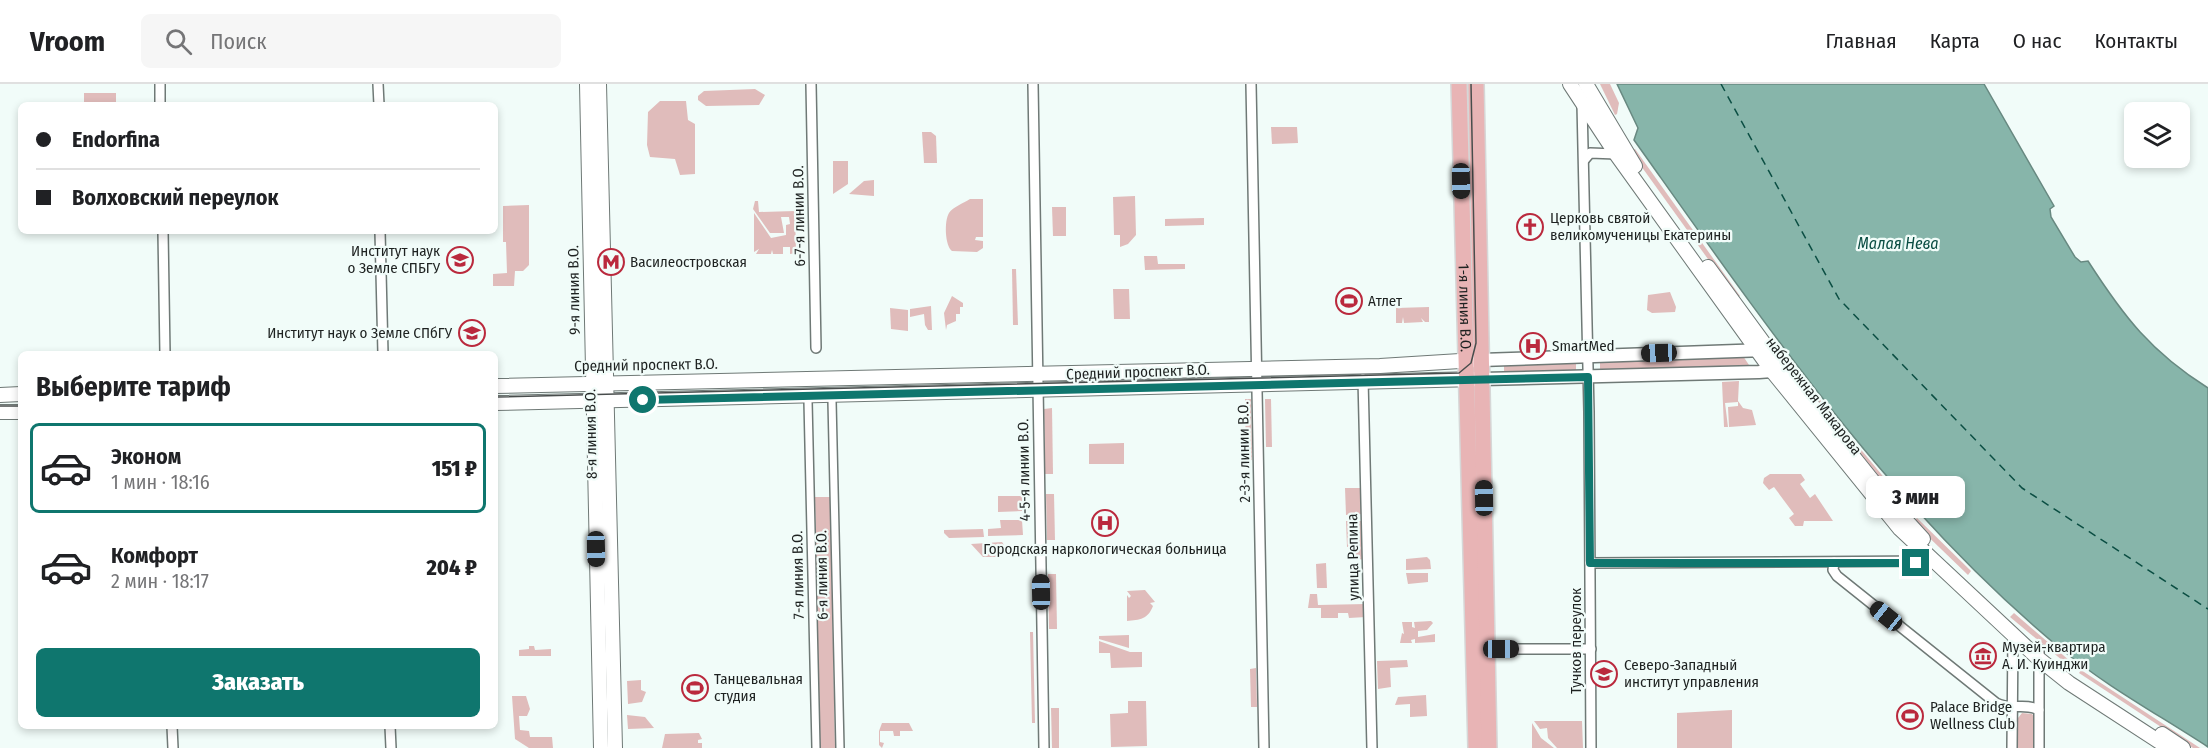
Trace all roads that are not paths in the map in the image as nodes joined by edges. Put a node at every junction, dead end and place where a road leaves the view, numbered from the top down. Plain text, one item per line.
1 (160, 84) edge
2 (378, 84) edge
3 (587, 84) edge
4 (599, 84) edge
5 (812, 84) edge
6 (1033, 84) edge
7 (1251, 84) edge
8 (1459, 84) edge
9 (1476, 84) edge
10 (1570, 84) edge
11 (1586, 84) edge
12 (1591, 84) edge
13 (1588, 100) junction
14 (160, 102) edge
15 (379, 102) edge
16 (1616, 154) junction
17 (1584, 160) junction
18 (163, 234) edge
19 (380, 234) edge
20 (816, 348) dead end
21 (1763, 350) junction
22 (165, 351) edge
23 (383, 351) edge
24 (1587, 355) junction
25 (1474, 361) junction
26 (1363, 366) junction
27 (1775, 368) junction
28 (1257, 369) junction
29 (1038, 373) junction
30 (1588, 377) junction
31 (1474, 379) junction
32 (1363, 382) junction
33 (599, 383) junction
34 (1257, 385) junction
35 (498, 386) edge
36 (1038, 391) junction
37 (18, 394) edge
38 (0, 395) edge
39 (600, 401) junction
40 (832, 401) dead end
41 (498, 402) edge
42 (808, 402) dead end
43 (0, 412) edge
44 (18, 412) edge
45 (1919, 541) junction
46 (1934, 561) junction
47 (1834, 562) junction
48 (1590, 563) junction
49 (1903, 563) junction
50 (2014, 632) junction
51 (1480, 649) junction
52 (1591, 649) junction
53 (2039, 654) junction
54 (2012, 708) junction
55 (2039, 710) junction
56 (172, 729) edge
57 (390, 729) edge
58 (173, 748) edge
59 (391, 748) edge
60 (601, 748) edge
61 (615, 748) edge
62 (816, 748) edge
63 (840, 748) edge
64 (1044, 748) edge
65 (1264, 748) edge
66 (1372, 748) edge
67 (1476, 748) edge
68 (1489, 748) edge
69 (1591, 748) edge
70 (2012, 748) edge
71 (2039, 748) edge
72 (2169, 748) edge
73 (2183, 748) edge

1 - 14 street
2 - 15 street
3 - 33 main road, 9-я линия В.О.
4 - 33 main road, 8-я линия В.О.
5 - 20 street, 6-7-я линии В.О.
6 - 29 street, 4-5-я линии В.О.
7 - 28 street, 2-3-я линии В.О.
8 - 25 main road, 1-я линия В.О.
9 - 25 main road
10 - 13 main road, набережная Макарова
11 - 13 main road, набережная Макарова
12 - 13 main road
13 - 16 main road, набережная Макарова
13 - 17 street, Тучков переулок
13 - 21 main road, набережная Макарова
16 - 17 street
16 - 21 main road, набережная Макарова
17 - 24 street, Тучков переулок
18 - 22 street
19 - 23 street
21 - 24 street, Средний проспект В.О.
21 - 27 main road, набережная Макарова
24 - 25 street, Средний проспект В.О.
24 - 30 street, Тучков переулок
25 - 26 main road, Средний проспект В.О.
25 - 31 main road, 1-я линия В.О.
26 - 28 main road, Средний проспект В.О.
26 - 32 street, улица Репина
27 - 30 street, Средний проспект В.О.
27 - 45 main road, набережная Макарова
28 - 29 main road, Средний проспект В.О.
28 - 34 street, 2-3-я линии В.О.
29 - 33 main road, Средний проспект В.О.
29 - 36 street, 4-5-я линии В.О.
30 - 31 street, Средний проспект В.О.
30 - 48 street, Тучков переулок
31 - 32 main road, Средний проспект В.О.
31 - 51 main road, 1-я линия В.О.
32 - 34 main road, Средний проспект В.О.
32 - 66 street, улица Репина
33 - 35 main road, Средний проспект В.О.
33 - 39 main road, 8-я линия В.О.
34 - 36 main road, Средний проспект В.О.
34 - 65 street, 2-3-я линии В.О.
36 - 39 main road, Средний проспект В.О.
36 - 64 street, 4-5-я линии В.О.
37 - 38 main road
39 - 41 main road, Средний проспект В.О.
39 - 60 main road
39 - 61 main road, 8-я линия В.О.
40 - 63 street, 6-я линия В.О.
42 - 62 street, 7-я линия В.О.
43 - 44 main road
45 - 46 main road, набережная Макарова
45 - 49 street
45 - 50 main road, набережная Макарова
46 - 49 street
46 - 50 main road, набережная Макарова
47 - 48 street
47 - 49 street
47 - 54 street
48 - 52 street, Тучков переулок
50 - 53 main road, набережная Макарова
50 - 54 street
51 - 52 street
51 - 67 main road, 1-я линия В.О.
51 - 68 main road
52 - 69 street, Тучков переулок
53 - 55 street
53 - 72 main road, набережная Макарова
53 - 73 main road, набережная Макарова
54 - 55 street
54 - 70 street
55 - 71 street
56 - 58 street
57 - 59 street

